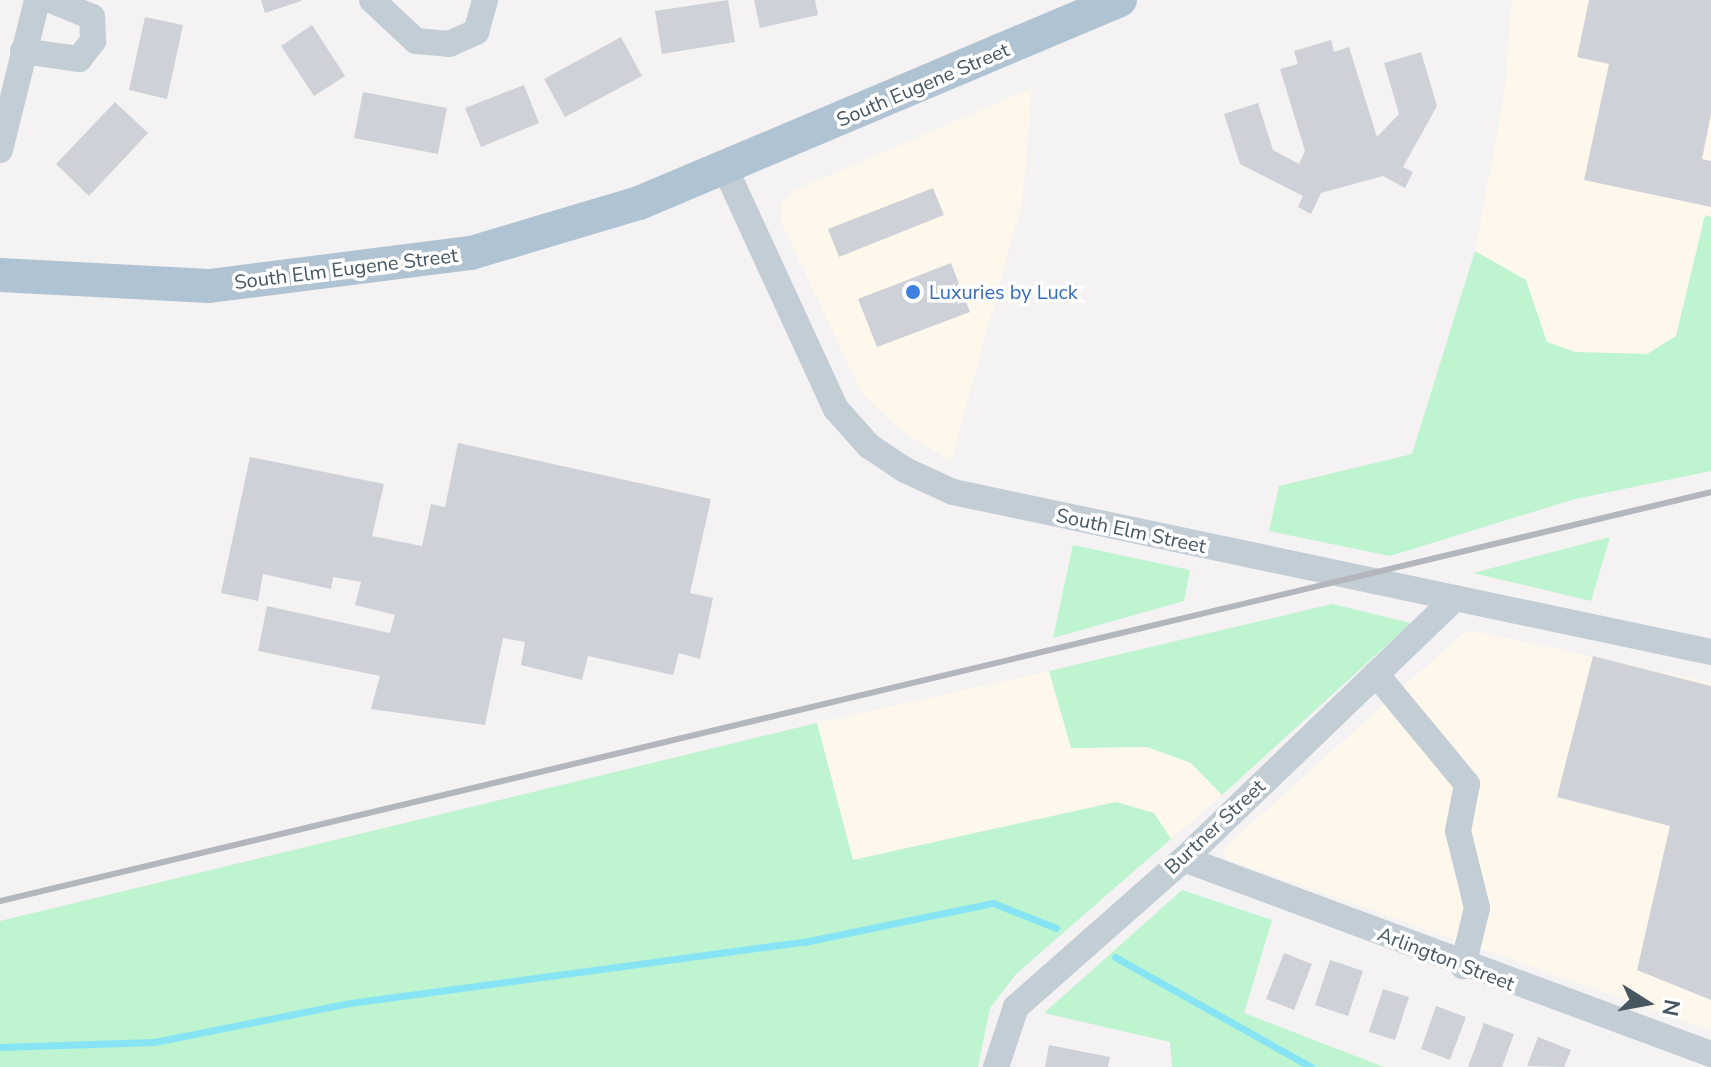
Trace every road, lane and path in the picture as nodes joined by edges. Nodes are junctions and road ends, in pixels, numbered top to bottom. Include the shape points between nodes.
1 (37, 0) edge
2 (51, 0) edge
3 (372, 0) edge
4 (485, 0) edge
5 (1120, 0) edge
6 (23, 51) junction
7 (0, 150) edge
8 (725, 168) junction
9 (0, 275) edge
10 (1455, 598) junction
11 (1711, 652) edge
12 (1376, 674) junction
13 (1184, 859) junction
14 (1463, 966) junction
15 (1711, 1054) edge
16 (996, 1067) edge

1 - 6 street
2 - 6 street via 92,17 93,41 79,59
3 - 4 street via 416,41 449,44 476,32
5 - 8 main road, South Eugene Street
6 - 7 street
8 - 9 main road, South Elm Eugene Street via 545,233 405,265 209,286
8 - 10 street, South Elm Street via 836,409 905,470 953,492
10 - 11 street, South Elm Street
10 - 12 street, Burtner Street
12 - 13 street, Burtner Street
12 - 14 street via 1467,784 1458,831 1477,908
13 - 14 street, Arlington Street
13 - 16 street, Burtner Street via 1016,1007
14 - 15 street, Arlington Street

